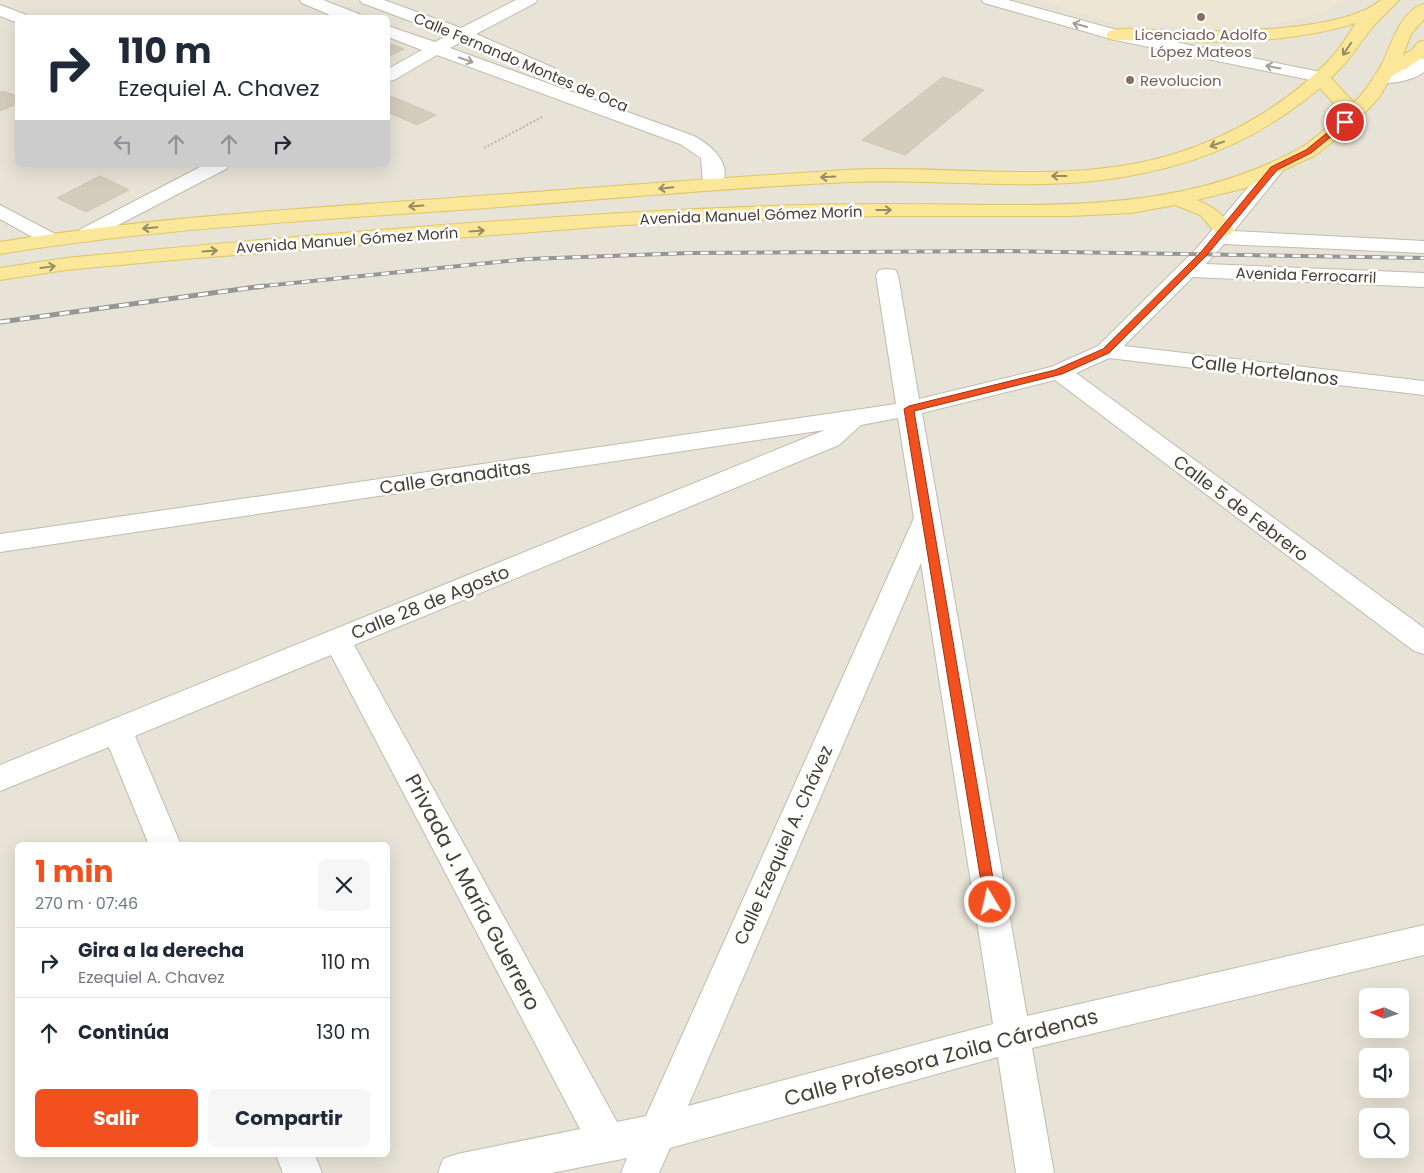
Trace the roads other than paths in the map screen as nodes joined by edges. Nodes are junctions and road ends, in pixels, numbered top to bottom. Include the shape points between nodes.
1 (308, 0) edge
2 (368, 0) edge
3 (529, 0) edge
4 (990, 0) edge
5 (1385, 6) edge
6 (1424, 9) edge
7 (0, 10) edge
8 (346, 15) edge
9 (15, 17) edge
10 (390, 32) edge
11 (462, 34) junction
12 (1115, 35) junction
13 (1424, 46) edge
14 (436, 50) junction
15 (1424, 63) edge
16 (390, 75) edge
17 (1383, 76) junction
18 (1320, 77) junction
19 (1345, 122) junction
20 (667, 131) junction
21 (215, 167) edge
22 (1274, 169) junction
23 (713, 184) junction
24 (1177, 199) junction
25 (0, 210) edge
26 (88, 234) junction
27 (1221, 234) junction
28 (50, 239) junction
29 (1424, 246) edge
30 (0, 248) edge
31 (1188, 270) junction
32 (0, 274) edge
33 (887, 275) dead end
34 (1424, 280) edge
35 (1106, 351) junction
36 (1058, 372) junction
37 (1424, 388) edge
38 (909, 409) junction
39 (856, 418) junction
40 (927, 518) junction
41 (0, 543) edge
42 (337, 640) junction
43 (1424, 643) edge
44 (117, 730) junction
45 (0, 778) edge
46 (164, 842) edge
47 (1424, 940) edge
48 (1012, 1036) junction
49 (656, 1133) junction
50 (608, 1144) junction
51 (296, 1157) edge
52 (303, 1173) edge
53 (457, 1173) edge
54 (640, 1173) edge
55 (1035, 1173) edge

1 - 8 street
2 - 11 street, Calle Fernando Montes de Oca
3 - 11 street
12 -> 4 street
5 - 12 main road via 1351,21 1286,33 1229,37
5 -> 18 main road, Avenida Manuel Gómez Morín via 1362,26 1340,59
6 - 17 main road, Avenida Manuel Gómez Morín via 1403,33
7 - 9 street
10 - 14 street, Calle Fernando Montes de Oca
11 - 14 street
11 - 20 street, Calle Fernando Montes de Oca via 667,124
18 -> 12 street
13 - 17 main road via 1419,53
14 - 16 street
14 -> 20 street, Calle Fernando Montes de Oca via 655,130
15 - 17 street via 1410,74
17 - 19 main road, Avenida Manuel Gómez Morín via 1372,95
18 - 19 main road via 1347,107
18 -> 23 main road, Avenida Manuel Gómez Morín via 1265,119 1226,141 1159,164 1125,171 1070,176 876,175
19 - 22 main road, Avenida Manuel Gómez Morín via 1309,152
20 - 23 street, Calle Fernando Montes de Oca via 708,152 713,160
21 - 26 street
22 - 24 main road, Avenida Manuel Gómez Morín via 1238,184
22 - 27 street
23 -> 26 main road, Avenida Manuel Gómez Morín
24 - 27 main road via 1207,211
32 -> 24 main road, Avenida Manuel Gómez Morín via 184,253 623,219 877,210 1070,210 1131,207
25 - 28 street
26 - 28 main road, Avenida Manuel Gómez Morín
27 - 29 street, Avenida Ferrocarril
27 - 31 street
28 - 30 main road, Avenida Manuel Gómez Morín
31 - 34 street, Avenida Ferrocarril
31 - 35 street
33 - 38 street
35 - 36 street, Calle Granaditas
35 - 37 street, Calle Hortelanos
36 - 38 street, Calle Granaditas
36 - 43 street, Calle 5 de Febrero
38 - 39 street, Calle Granaditas
38 - 40 street
39 - 41 street, Calle Granaditas
39 - 42 street, Calle 28 de Agosto via 830,439
40 - 48 street
40 - 49 street, Calle Ezequiel A. Chávez
42 - 44 street, Calle 28 de Agosto
42 - 50 street, Privada J. María Guerrero
44 - 45 street, Calle 28 de Agosto
44 - 46 street
47 - 48 street, Calle Profesora Zoila Cárdenas
48 - 49 street, Calle Profesora Zoila Cárdenas
48 - 55 street
49 - 50 street, Calle Profesora Zoila Cárdenas
49 - 54 street, Calle Ezequiel A. Chávez
50 - 53 street, Calle Profesora Zoila Cárdenas
51 - 52 street

